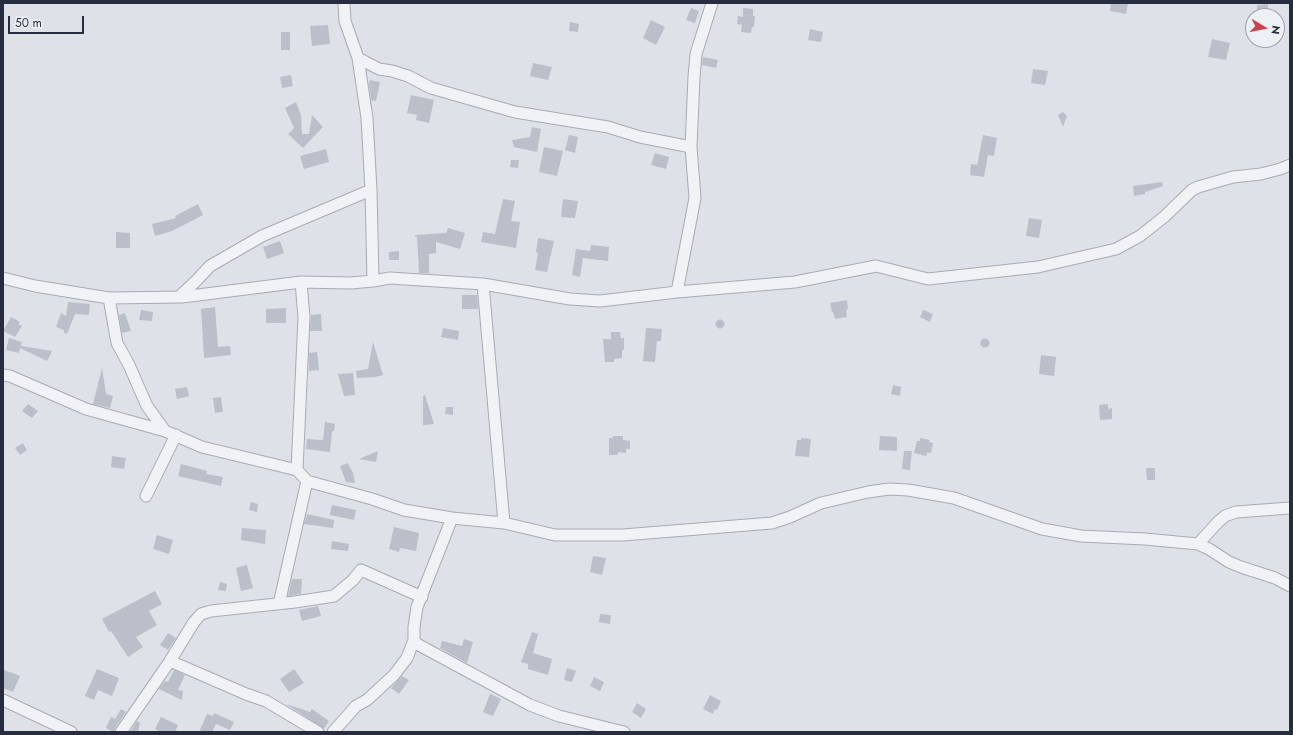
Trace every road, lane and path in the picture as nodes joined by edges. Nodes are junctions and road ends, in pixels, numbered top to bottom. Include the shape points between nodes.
1 (344, 3) edge
2 (712, 3) edge
3 (358, 58) junction
4 (691, 147) junction
5 (1290, 165) edge
6 (371, 190) junction
7 (3, 278) edge
8 (373, 281) junction
9 (302, 282) junction
10 (483, 284) junction
11 (677, 292) junction
12 (179, 296) junction
13 (109, 298) junction
14 (3, 375) edge
15 (165, 431) junction
16 (176, 435) junction
17 (297, 470) junction
18 (307, 481) junction
19 (146, 496) dead end
20 (1290, 508) edge
21 (452, 518) junction
22 (504, 523) junction
23 (1198, 544) junction
24 (1290, 586) edge
25 (422, 597) junction
26 (279, 604) junction
27 (414, 640) junction
28 (170, 661) junction
29 (3, 700) edge
30 (72, 732) edge
31 (121, 732) edge
32 (318, 732) edge
33 (333, 732) edge
34 (624, 732) edge

1 - 3 street via 345,21
2 - 4 street via 696,54
3 - 4 street via 379,69 408,76 432,88 515,112 608,127 644,138
3 - 6 street via 367,118
4 - 11 street via 695,198
5 - 11 street via 1261,174 1233,177 1198,186 1140,236 1116,249 1038,267 928,279 876,266 795,282
6 - 8 street
6 - 12 street via 262,236 210,266
7 - 13 street
8 - 9 street
8 - 10 street via 390,278
9 - 12 street
9 - 17 street via 304,317
10 - 11 street via 570,299 600,301
10 - 22 street
12 - 13 street
13 - 15 street via 117,343 148,406
14 - 15 street via 86,409
15 - 16 street
16 - 17 street via 202,447
16 - 19 street
17 - 18 street
18 - 21 street via 404,510
18 - 26 street
20 - 23 street via 1236,512 1225,516
21 - 22 street
21 - 25 street
22 - 23 street via 555,535 623,535 772,523 821,503 889,489 954,498 1042,529 1081,536
23 - 24 street via 1229,562 1276,578
25 - 26 street via 361,570 334,596
25 - 27 street via 415,617
26 - 28 street via 201,614
27 - 33 street via 407,658 394,675 367,700 356,706
27 - 34 street via 420,646 530,705 559,716
28 - 31 street
28 - 32 street via 266,701
29 - 30 street

